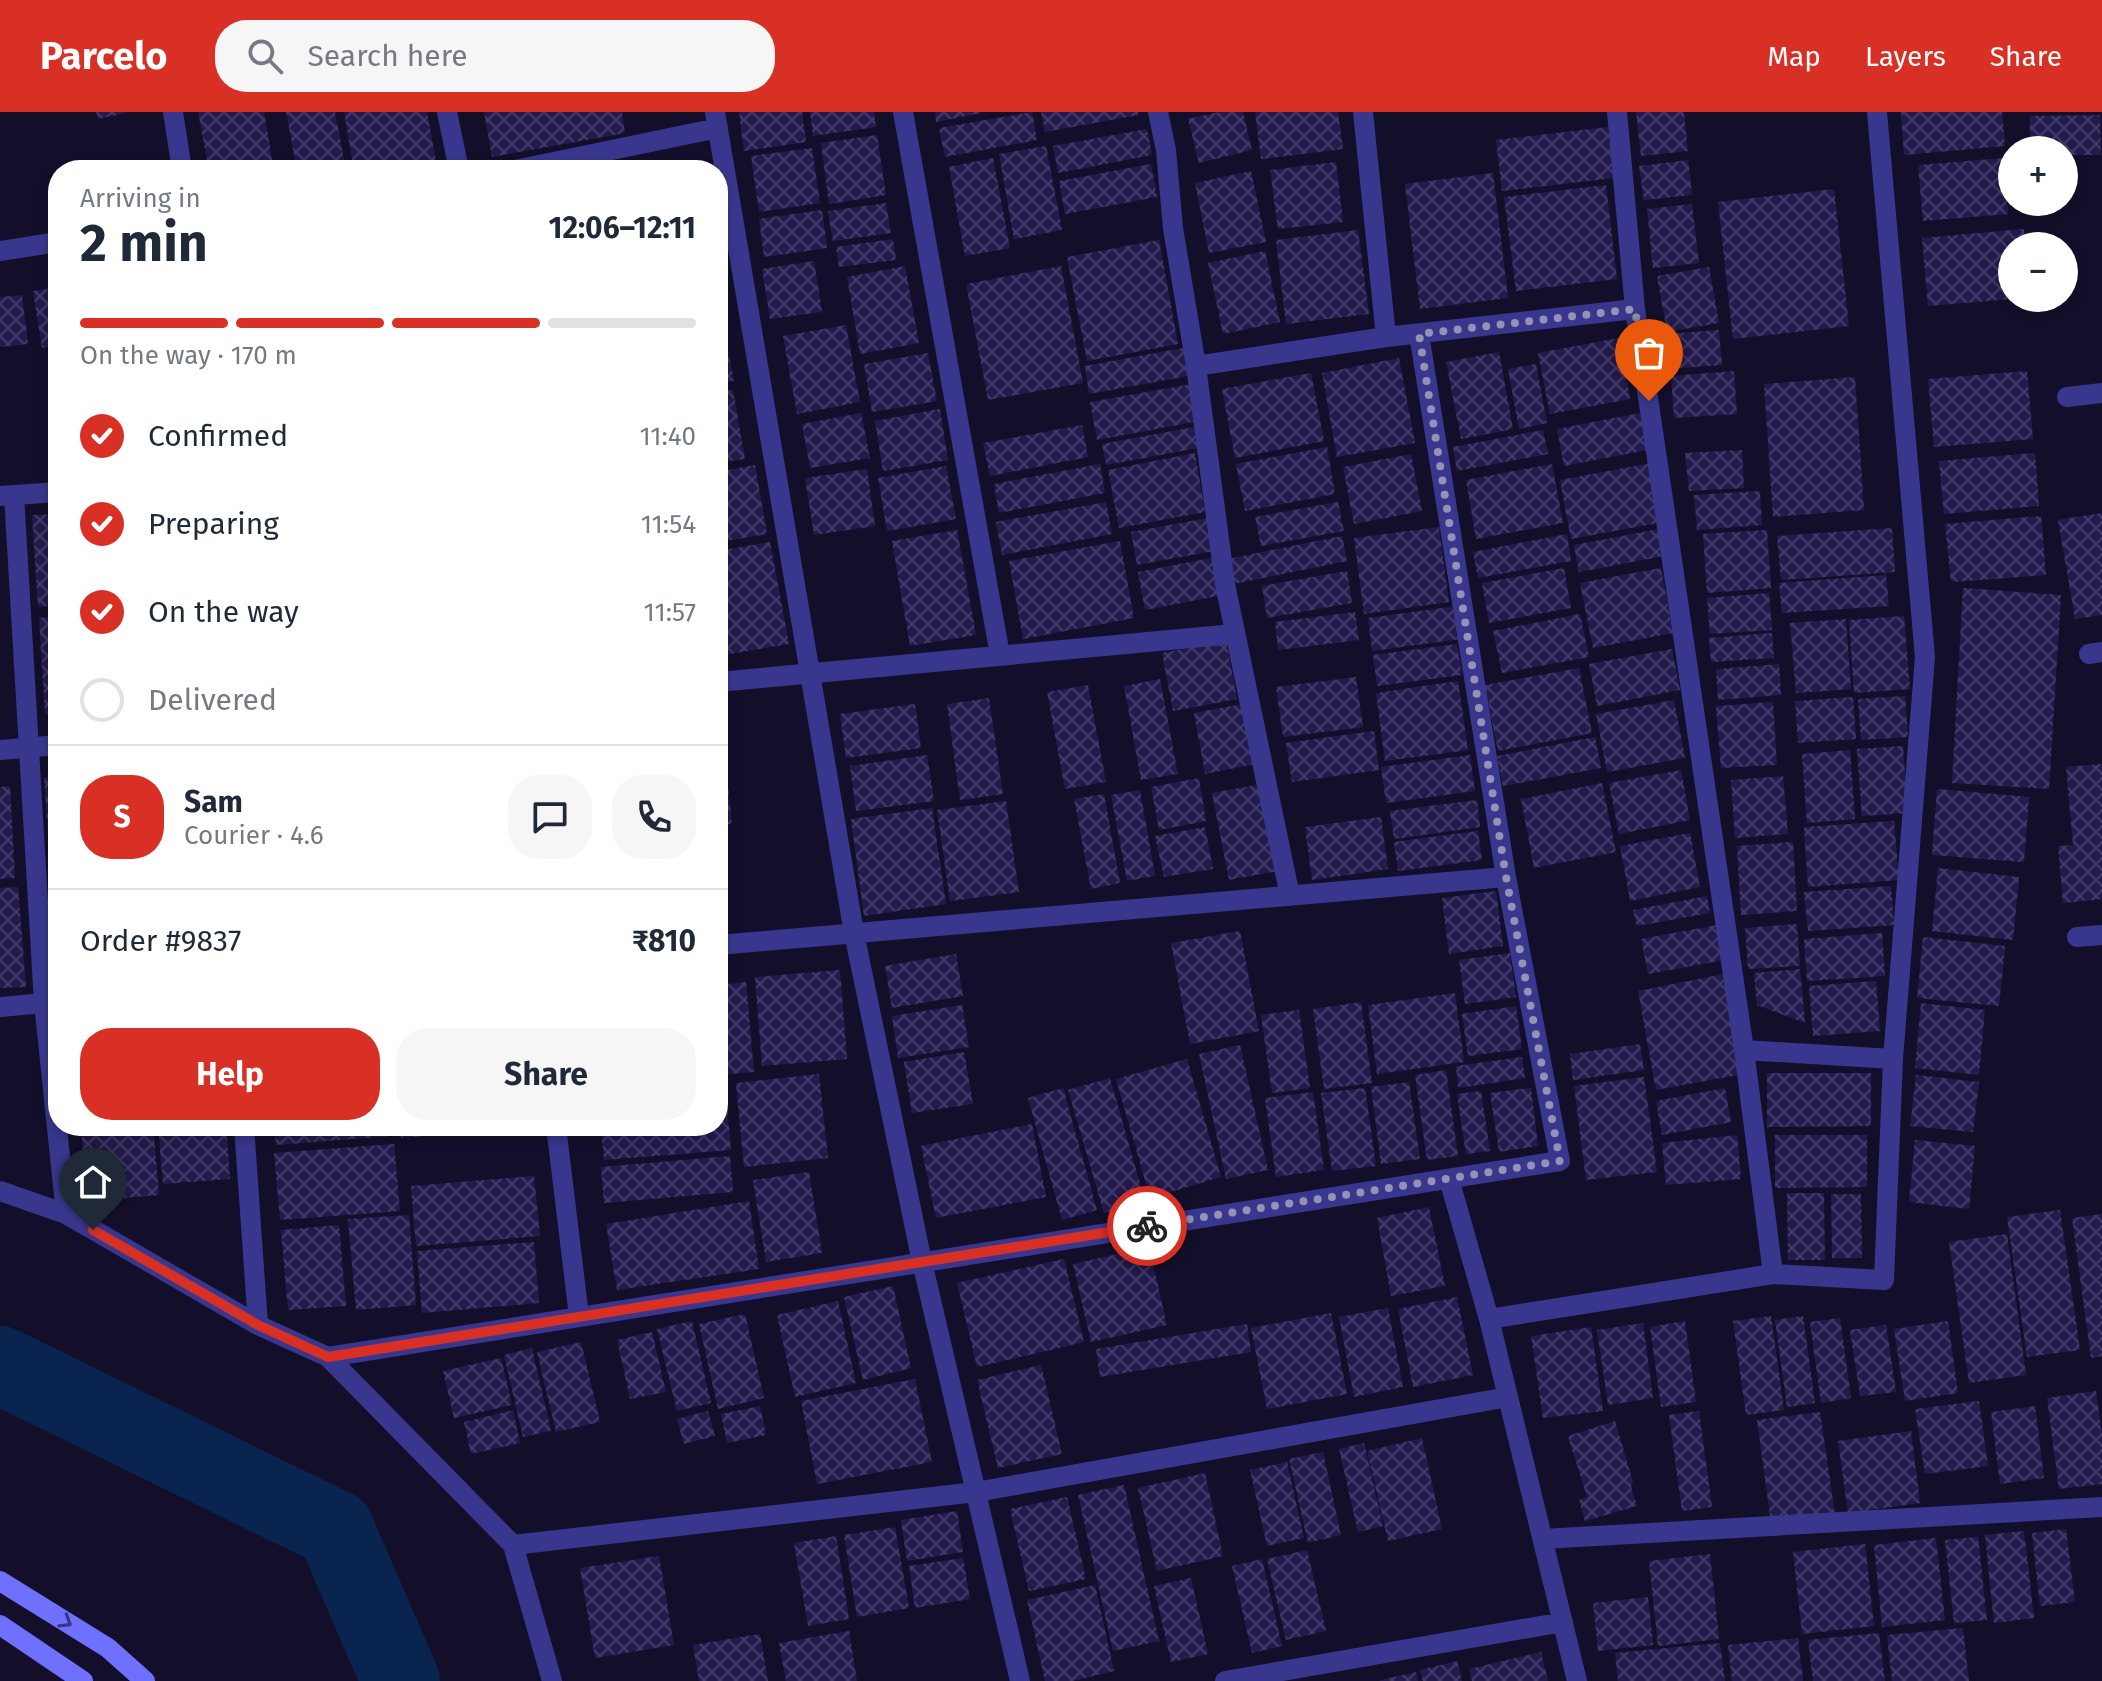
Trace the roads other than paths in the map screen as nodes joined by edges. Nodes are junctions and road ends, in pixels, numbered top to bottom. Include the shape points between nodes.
1 (173, 112) edge
2 (447, 112) edge
3 (903, 112) edge
4 (1158, 112) edge
5 (1363, 112) edge
6 (1617, 112) edge
7 (1877, 112) edge
8 (716, 120) edge
9 (180, 160) edge
10 (457, 160) edge
11 (555, 160) edge
12 (723, 160) edge
13 (728, 191) edge
14 (48, 244) edge
15 (0, 251) edge
16 (1635, 309) junction
17 (1419, 334) junction
18 (1386, 337) junction
19 (1196, 366) junction
20 (2102, 393) edge
21 (2067, 397) dead end
22 (48, 493) edge
23 (7, 496) edge
24 (1234, 634) junction
25 (1000, 655) junction
26 (810, 674) junction
27 (728, 681) edge
28 (48, 746) edge
29 (27, 748) junction
30 (0, 750) edge
31 (1506, 877) junction
32 (1290, 896) junction
33 (854, 933) junction
34 (2102, 935) edge
35 (2077, 937) dead end
36 (728, 944) edge
37 (48, 971) edge
38 (48, 1003) edge
39 (0, 1007) edge
40 (1744, 1050) junction
41 (1893, 1059) junction
42 (60, 1136) edge
43 (245, 1136) edge
44 (557, 1136) edge
45 (1449, 1179) junction
46 (0, 1191) edge
47 (66, 1214) junction
48 (922, 1262) junction
49 (1773, 1274) junction
50 (579, 1316) junction
51 (1489, 1319) junction
52 (258, 1325) junction
53 (328, 1357) junction
54 (1508, 1397) junction
55 (976, 1492) junction
56 (2102, 1507) edge
57 (1543, 1539) junction
58 (513, 1545) junction
59 (0, 1581) edge
60 (1563, 1622) junction
61 (0, 1625) edge
62 (83, 1681) edge
63 (145, 1681) edge
64 (552, 1681) edge
65 (1020, 1681) edge
66 (1225, 1681) edge
67 (1577, 1681) edge

1 - 9 street
2 - 10 street
3 - 25 street
4 - 19 street
5 - 18 street
6 - 16 street
7 - 41 street via 1925,657
8 - 11 street
8 - 12 street
13 - 26 street
14 - 15 street
16 - 17 street
16 - 40 street
17 - 18 street
17 - 31 street
18 - 19 street
19 - 24 street
20 - 21 street
22 - 23 street
23 - 29 street
24 - 25 street
24 - 32 street
25 - 26 street
26 - 27 street
26 - 33 street
28 - 29 street
29 - 30 street
29 - 37 street
31 - 32 street
31 - 45 street via 1560,1161
32 - 33 street
33 - 36 street
33 - 48 street
34 - 35 street
38 - 39 street
40 - 41 street
40 - 49 street
41 - 49 street via 1884,1280
42 - 47 street
43 - 52 street
44 - 50 street
45 - 48 street
45 - 51 street
46 - 47 street
47 - 52 street
48 - 50 street
48 - 55 street
49 - 51 street
50 - 53 street
51 - 54 street
52 - 53 street
53 - 58 street
54 - 55 street
54 - 57 street
55 - 58 street
55 - 65 street
56 - 57 street
57 - 60 street
58 - 64 street
59 -> 63 street via 108,1648
60 - 66 street
60 - 67 street
61 - 62 street

